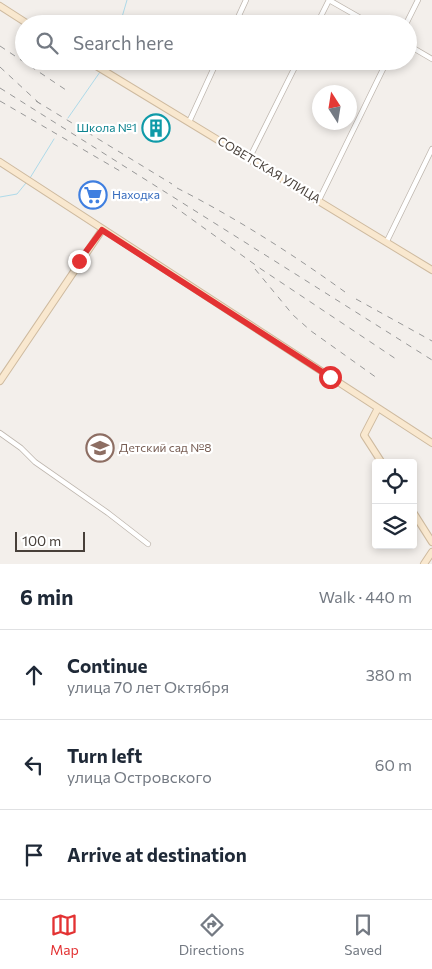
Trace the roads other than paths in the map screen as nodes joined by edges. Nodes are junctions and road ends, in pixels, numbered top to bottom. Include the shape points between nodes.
1 (246, 0) edge
2 (329, 0) edge
3 (418, 0) edge
4 (0, 6) edge
5 (239, 15) edge
6 (322, 15) edge
7 (355, 15) edge
8 (410, 15) edge
9 (15, 16) edge
10 (417, 50) edge
11 (432, 59) edge
12 (102, 70) edge
13 (213, 70) edge
14 (294, 70) edge
15 (383, 70) edge
16 (189, 122) junction
17 (432, 148) edge
18 (250, 157) junction
19 (0, 162) edge
20 (319, 200) junction
21 (102, 230) junction
22 (387, 241) junction
23 (432, 270) edge
24 (0, 381) edge
25 (378, 408) junction
26 (0, 433) edge
27 (432, 443) edge
28 (379, 459) edge
29 (417, 518) edge
30 (432, 542) edge
31 (148, 544) dead end
32 (432, 552) edge
33 (424, 564) edge

1 - 5 street
2 - 6 street
2 - 7 street
3 - 8 street
4 - 9 street
10 - 11 street
12 - 16 street, СОВЕТСКАЯ УЛИЦА
13 - 16 street
14 - 18 street
15 - 20 street
16 - 18 street, СОВЕТСКАЯ УЛИЦА
17 - 22 street
18 - 20 street, СОВЕТСКАЯ УЛИЦА
19 - 21 street
20 - 22 street, СОВЕТСКАЯ УЛИЦА
21 - 24 street
21 - 25 street
22 - 23 street, СОВЕТСКАЯ УЛИЦА
25 - 27 street
25 - 28 street via 364,435
26 - 31 street
29 - 30 street
32 - 33 street

